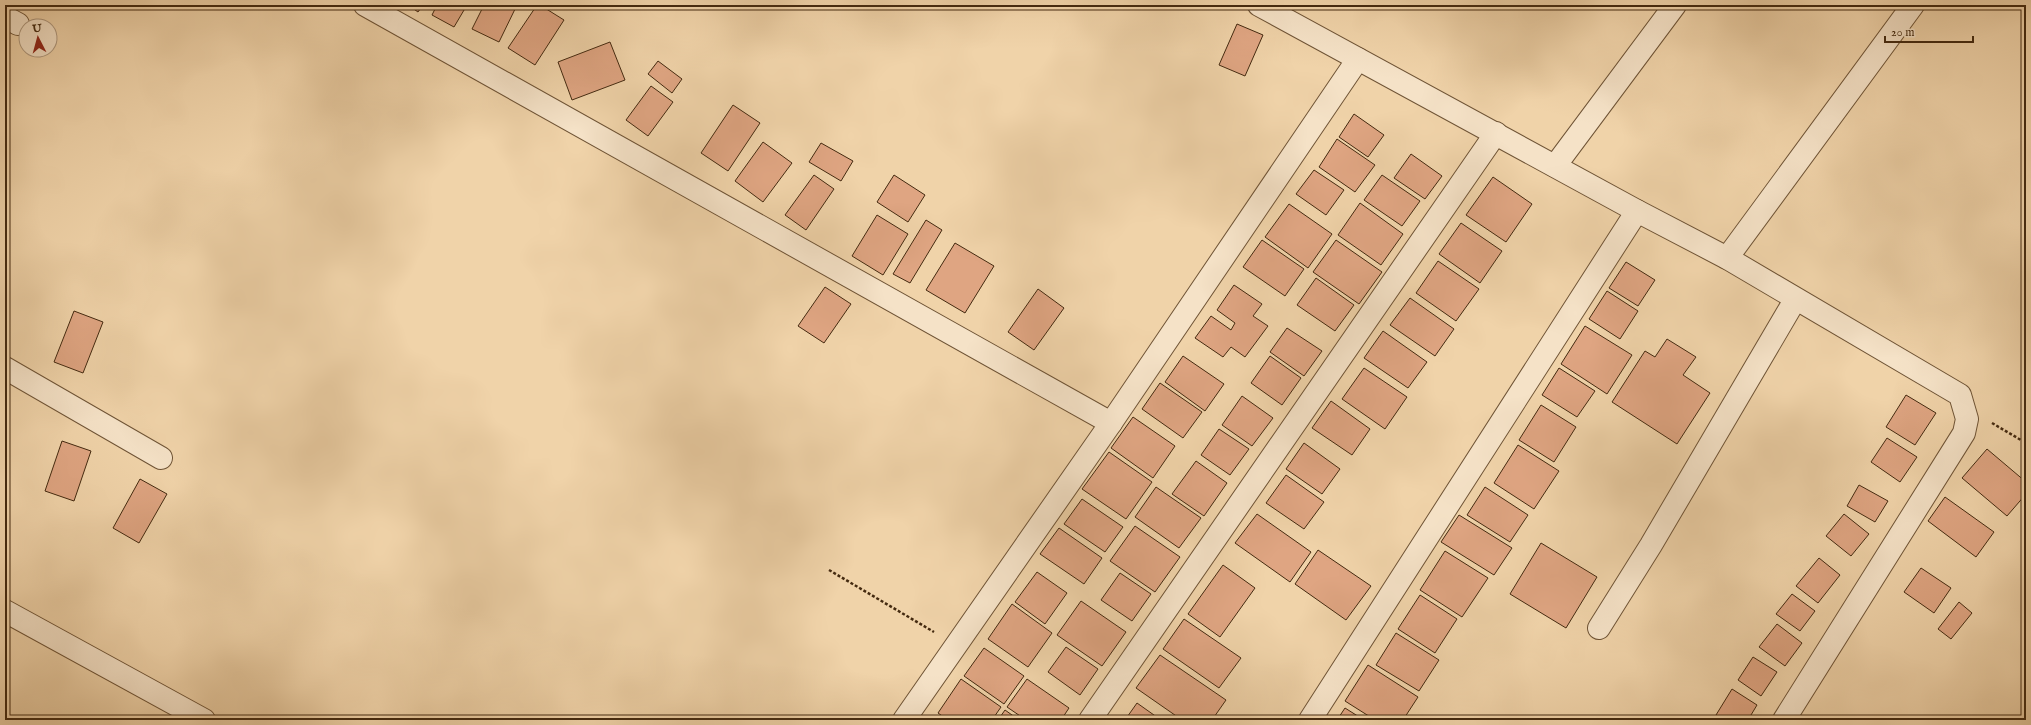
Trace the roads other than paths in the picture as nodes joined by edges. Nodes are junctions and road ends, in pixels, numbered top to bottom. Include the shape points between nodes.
1 (365, 5) edge
2 (1259, 5) edge
3 (1675, 5) edge
4 (1913, 5) edge
5 (1358, 59) junction
6 (1496, 133) junction
7 (1555, 166) junction
8 (1637, 212) junction
9 (1727, 258) junction
10 (1795, 300) junction
11 (5, 368) edge
12 (1111, 423) junction
13 (161, 458) dead end
14 (5, 611) edge
15 (1599, 628) dead end
16 (204, 720) edge
17 (904, 720) edge
18 (1090, 720) edge
19 (1310, 720) edge
20 (1784, 720) edge

1 - 12 street
2 - 5 street
3 - 7 street
4 - 9 street
5 - 6 street
5 - 12 street
6 - 7 street
6 - 18 street
7 - 8 street
8 - 9 street
8 - 19 street
9 - 10 street
10 - 15 street via 1651,545
10 - 20 street via 1960,395 1967,419 1964,433
11 - 13 street
12 - 17 street
14 - 16 street

